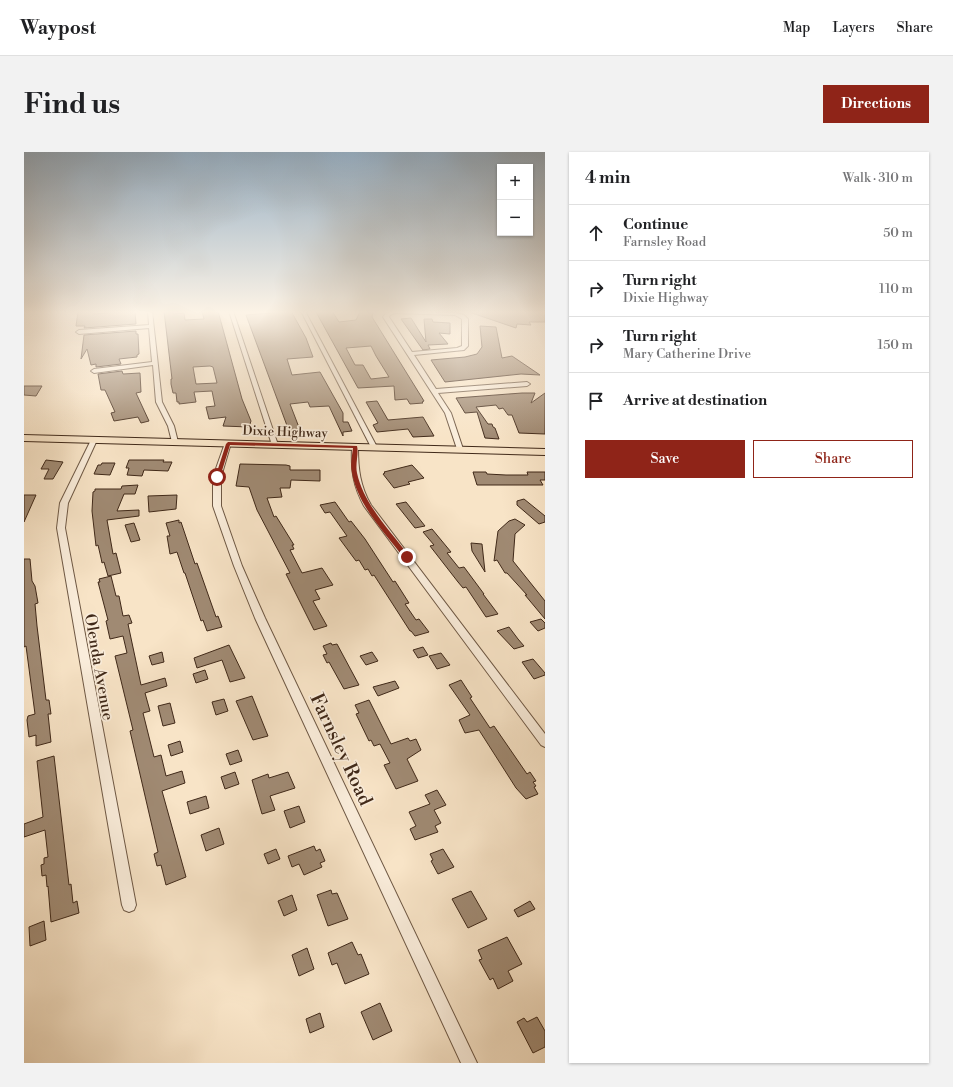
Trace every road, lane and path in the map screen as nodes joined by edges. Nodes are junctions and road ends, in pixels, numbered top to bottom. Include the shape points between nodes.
1 (154, 354) edge
2 (245, 354) edge
3 (326, 354) edge
4 (410, 354) joint
5 (415, 354) edge
6 (155, 362) junction
7 (94, 371) dead end
8 (527, 384) dead end
9 (434, 391) junction
10 (24, 438) edge
11 (94, 440) junction
12 (175, 442) junction
13 (228, 444) junction
14 (275, 444) junction
15 (355, 447) junction
16 (374, 447) junction
17 (460, 449) junction
18 (545, 452) edge
19 (545, 742) edge
20 (128, 905) dead end
21 (469, 1063) edge

1 - 6 street
2 - 14 street
3 - 16 street
4 - 5 street
4 - 9 street
6 - 7 street
6 - 12 street via 159,402 171,426
8 - 9 street
9 - 17 street via 450,417
10 - 11 main road, Dixie Highway
11 - 12 main road, Dixie Highway
11 - 20 street, Olenda Avenue via 64,503 61,528
12 - 13 main road, Dixie Highway
13 - 14 main road, Dixie Highway
13 - 21 street, Farnsley Road via 217,477 216,498 238,566
14 - 15 main road, Dixie Highway
15 - 16 main road, Dixie Highway
15 - 19 street via 354,472 368,506
16 - 17 main road, Dixie Highway
17 - 18 main road, Dixie Highway

